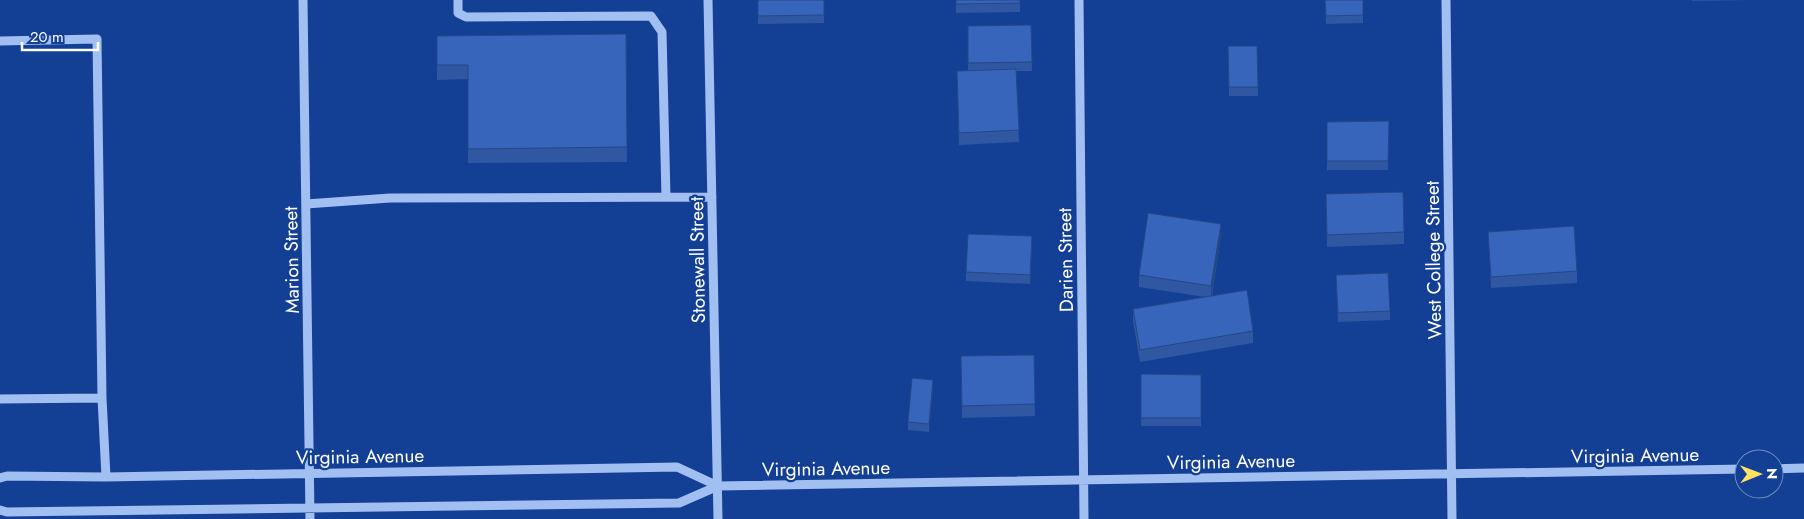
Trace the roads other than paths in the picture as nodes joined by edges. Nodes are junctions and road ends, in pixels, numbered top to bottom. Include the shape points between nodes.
1 (303, 0) edge
2 (458, 0) edge
3 (708, 0) edge
4 (1079, 0) edge
5 (1446, 0) edge
6 (0, 41) edge
7 (666, 197) junction
8 (712, 197) junction
9 (306, 204) junction
10 (102, 398) junction
11 (0, 400) edge
12 (1804, 468) edge
13 (1734, 469) edge
14 (1784, 469) edge
15 (310, 474) junction
16 (1452, 474) junction
17 (106, 477) junction
18 (0, 478) edge
19 (1084, 480) junction
20 (718, 486) junction
21 (310, 509) junction
22 (0, 510) edge
23 (310, 519) edge
24 (718, 519) edge
25 (1084, 519) edge
26 (1452, 519) edge

1 - 9 street, Marion Street
2 - 7 street via 458,13 466,17 651,16 662,32
3 - 8 street, Stonewall Street
4 - 19 street, Darien Street
5 - 16 street, West College Street
6 - 10 street via 97,39
7 - 8 street
7 - 9 street via 390,198
8 - 20 street, Stonewall Street
9 - 15 street, Marion Street
10 - 11 street
10 - 17 street
12 - 14 street
13 - 16 street, Virginia Avenue
15 - 17 street, Virginia Avenue
15 - 20 street, Virginia Avenue via 677,467
15 - 21 street, Marion Street
16 - 19 street, Virginia Avenue
16 - 26 street, West College Street
17 - 18 street, Virginia Avenue
19 - 20 street, Virginia Avenue
19 - 25 street, Darien Street
20 - 21 street, Virginia Avenue via 679,503
20 - 24 street, Stonewall Street
21 - 22 street, Virginia Avenue
21 - 23 street, Marion Street

